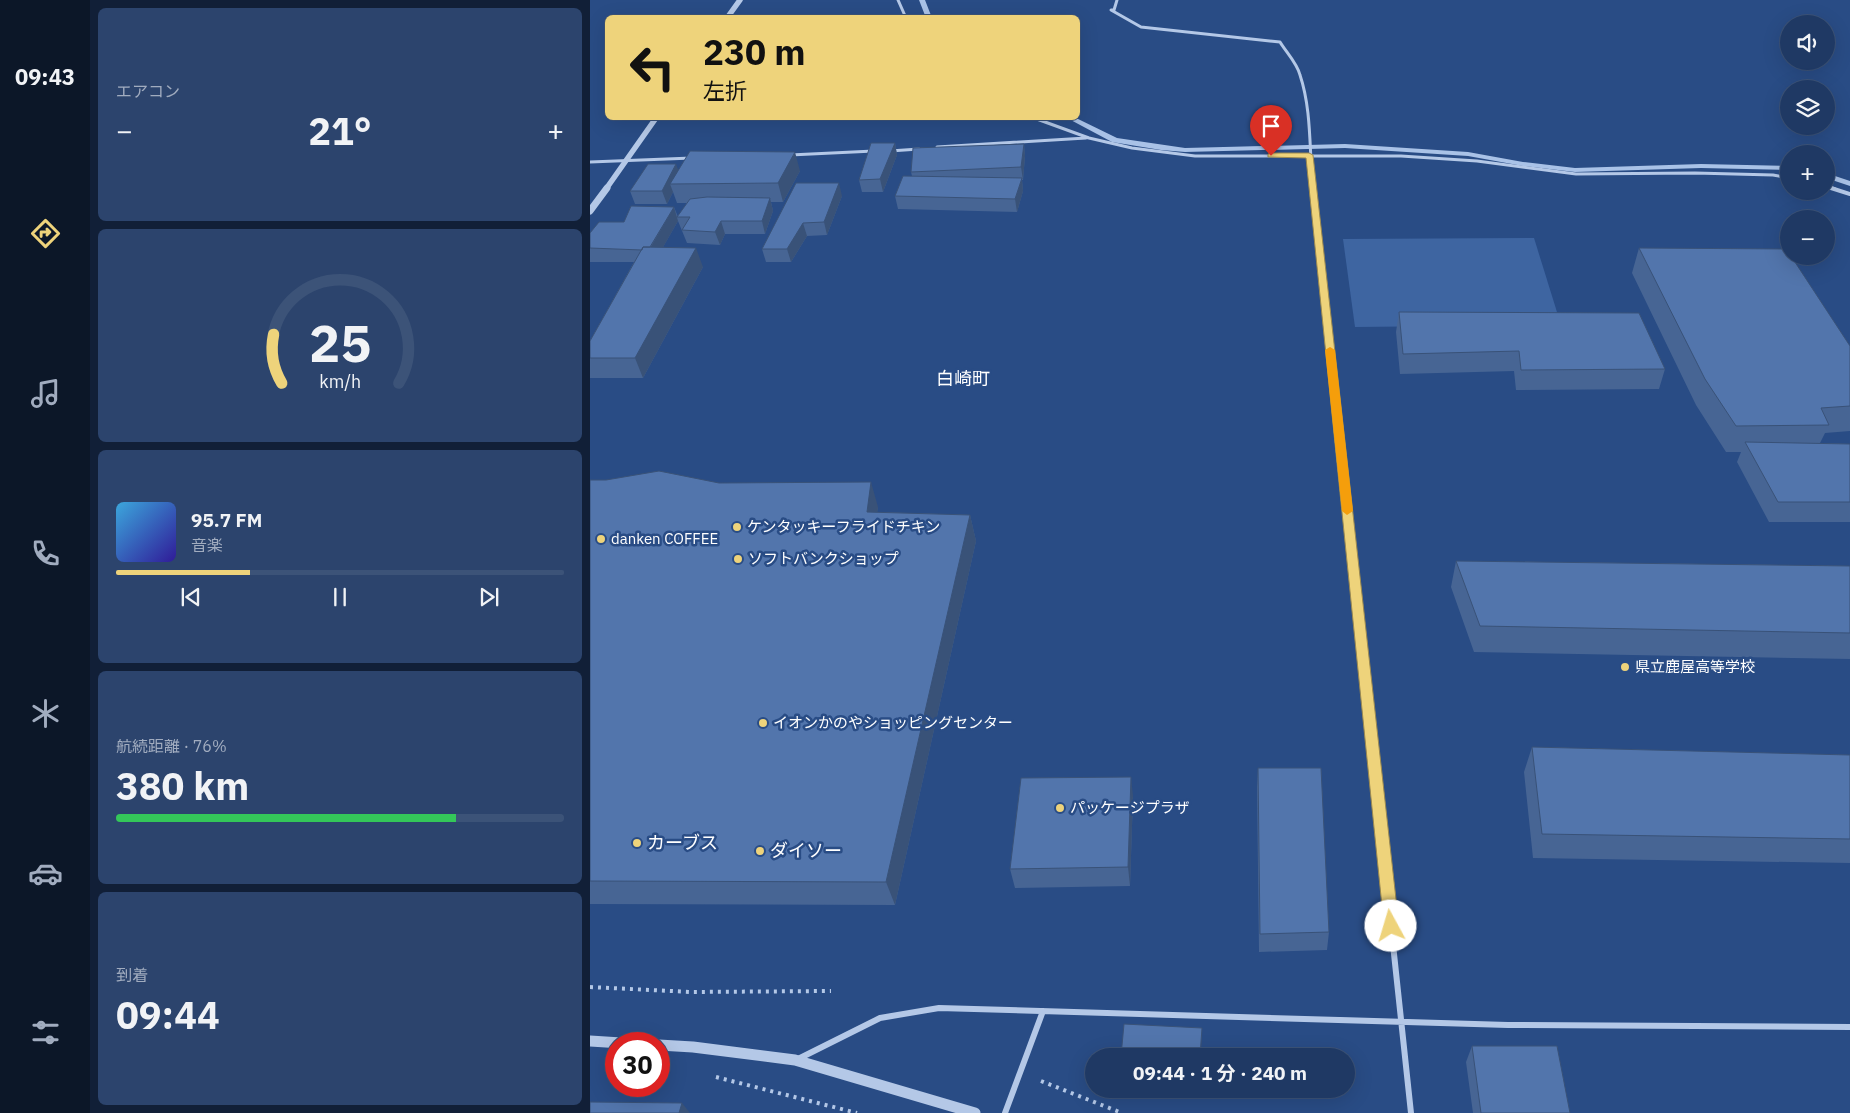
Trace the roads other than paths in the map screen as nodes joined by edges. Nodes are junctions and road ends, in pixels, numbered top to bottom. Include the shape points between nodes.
1 (740, 0) edge
2 (898, 0) edge
3 (1117, 0) edge
4 (729, 15) edge
5 (905, 15) edge
6 (655, 120) edge
7 (1040, 120) edge
8 (1089, 138) junction
9 (923, 148) edge
10 (932, 148) edge
11 (784, 155) edge
12 (1309, 155) junction
13 (695, 158) edge
14 (625, 161) junction
15 (590, 162) edge
16 (1780, 176) edge
17 (1835, 189) edge
18 (1850, 194) edge
19 (590, 211) edge
20 (1043, 1012) junction
21 (1402, 1024) junction
22 (1850, 1027) edge
23 (590, 1041) edge
24 (605, 1042) edge
25 (670, 1046) edge
26 (796, 1060) junction
27 (975, 1113) edge
28 (1005, 1113) edge
29 (1411, 1113) edge

1 - 4 street
2 - 5 street
3 - 12 street via 1114,10 1111,10 1141,26 1280,42 1300,73 1308,109
6 - 14 street
7 - 8 street
8 - 10 street
8 - 12 street via 1132,148 1195,156
9 - 11 street
12 - 16 street via 1478,161 1576,174
12 - 21 street
13 - 14 street
14 - 15 street
14 - 19 street
17 - 18 street
20 - 21 street
20 - 26 street via 939,1008 880,1018
20 - 28 street
21 - 22 street
21 - 29 street
23 - 24 street
25 - 26 street
26 - 27 street

